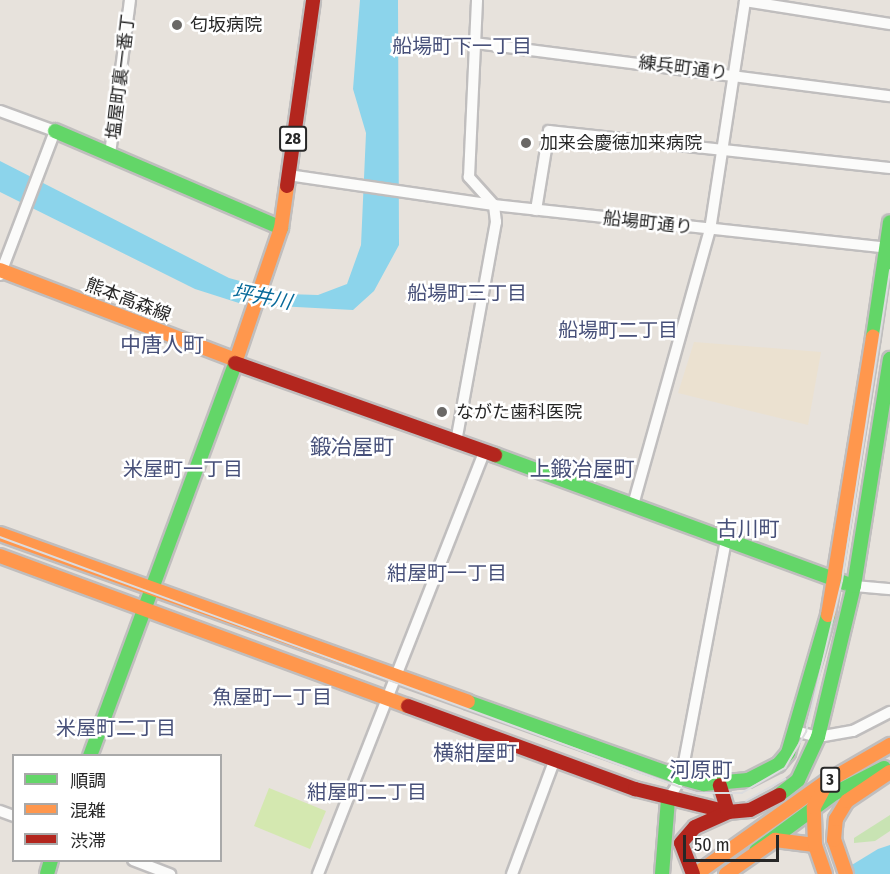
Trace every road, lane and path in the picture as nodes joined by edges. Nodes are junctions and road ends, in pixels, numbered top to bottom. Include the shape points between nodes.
1 (130, 0) edge
2 (313, 0) edge
3 (477, 0) edge
4 (745, 0) edge
5 (890, 24) edge
6 (475, 43) junction
7 (734, 74) junction
8 (890, 96) edge
9 (0, 111) edge
10 (55, 130) junction
11 (723, 150) junction
12 (110, 154) junction
13 (890, 168) edge
14 (288, 175) junction
15 (494, 205) junction
16 (536, 210) junction
17 (890, 222) edge
18 (281, 228) junction
19 (710, 230) junction
20 (888, 248) edge
21 (0, 272) edge
22 (890, 359) edge
23 (236, 360) junction
24 (861, 420) junction
25 (885, 421) edge
26 (456, 442) junction
27 (484, 452) junction
28 (633, 505) junction
29 (0, 534) edge
30 (726, 540) junction
31 (0, 556) edge
32 (836, 580) junction
33 (152, 586) junction
34 (854, 586) junction
35 (890, 589) edge
36 (146, 606) junction
37 (396, 680) junction
38 (389, 698) junction
39 (890, 712) edge
40 (799, 732) junction
41 (818, 737) junction
42 (890, 745) edge
43 (91, 754) edge
44 (555, 759) junction
45 (890, 765) edge
46 (890, 772) edge
47 (681, 778) junction
48 (828, 781) junction
49 (720, 785) junction
50 (668, 800) junction
51 (814, 807) junction
52 (728, 812) junction
53 (792, 823) junction
54 (813, 824) junction
55 (832, 835) junction
56 (746, 836) junction
57 (815, 845) junction
58 (756, 852) junction
59 (136, 862) edge
60 (170, 874) edge
61 (318, 874) edge
62 (512, 874) edge
63 (662, 874) edge
64 (694, 874) edge
65 (726, 874) edge
66 (825, 874) edge
67 (846, 874) edge

1 - 12 street, 塩屋町裏一番丁
2 - 14 main road, 28
3 - 6 street
4 - 5 street
4 - 7 street
6 - 7 street, 練兵町通り
6 - 15 street via 470,177
7 - 8 street, 練兵町通り
7 - 11 street
9 - 10 street
10 - 12 main road
10 - 21 street
11 - 13 street
11 - 16 street via 549,131
11 - 19 street
12 - 18 main road
14 - 15 street, 船場町通り
14 - 18 main road, 28
15 - 16 street, 船場町通り
15 - 26 street via 495,233
16 - 19 street, 船場町通り
17 - 20 main road
18 - 23 main road, 28
19 - 20 street, 船場町通り
19 - 28 street
20 - 24 main road
21 - 23 main road, 熊本高森線
22 - 25 main road
23 - 26 main road, 熊本高森線
23 - 33 main road
24 - 25 street
24 - 32 main road
25 - 34 main road
26 - 27 main road, 熊本高森線
27 - 28 main road, 熊本高森線
27 - 37 street
28 - 30 main road, 熊本高森線
29 - 33 main road
30 - 32 main road, 熊本高森線
30 - 47 street
31 - 36 main road
32 - 34 main road, 熊本高森線
32 - 40 main road
33 - 36 main road
33 - 37 main road
34 - 35 street
34 - 41 main road
36 - 38 main road
36 - 43 main road
37 - 38 street
37 - 47 main road
38 - 44 main road
38 - 61 street
39 - 41 street via 853,731
40 - 41 street
40 - 49 main road via 778,765 748,780
41 - 52 main road via 798,780 783,793 767,804
42 - 48 main road, 3
44 - 50 main road
44 - 62 street
45 - 51 main road
46 - 55 main road, 3 via 847,801
47 - 49 main road
47 - 50 street
48 - 51 main road, 3
48 - 56 main road
49 - 52 main road
50 - 52 main road
50 - 63 main road
51 - 53 main road
51 - 54 main road, 3
52 - 64 main road via 695,827 681,843
53 - 54 main road
53 - 56 main road
53 - 58 main road
54 - 55 main road
54 - 57 main road, 3
55 - 67 main road
56 - 64 main road
57 - 58 main road via 787,838
57 - 66 main road, 3
58 - 65 main road
59 - 60 street

